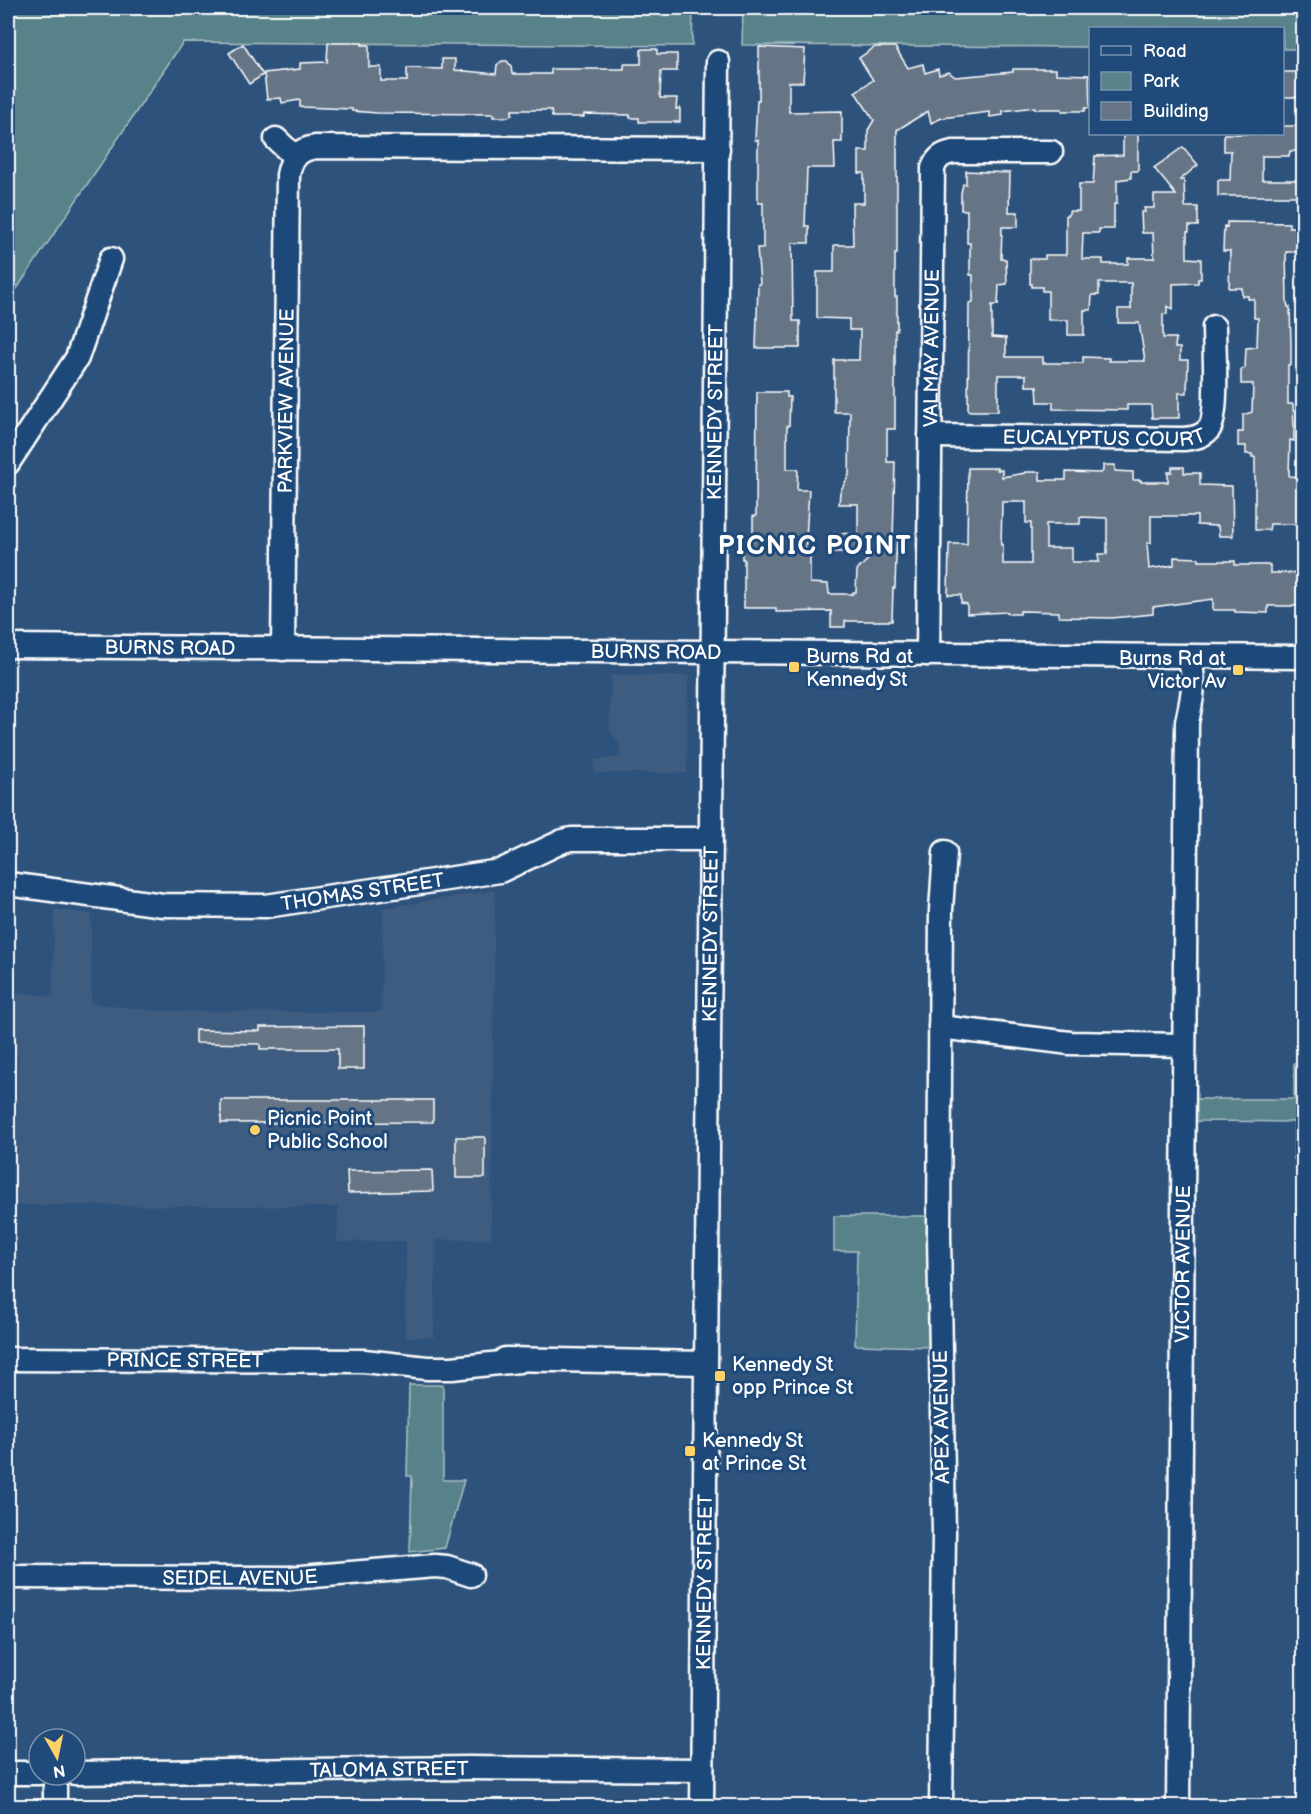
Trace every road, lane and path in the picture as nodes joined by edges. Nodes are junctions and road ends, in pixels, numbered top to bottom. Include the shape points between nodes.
1 (718, 62) dead end
2 (276, 139) dead end
3 (718, 149) junction
4 (1051, 152) dead end
5 (294, 156) junction
6 (111, 259) dead end
7 (1214, 327) dead end
8 (930, 436) junction
9 (8, 463) edge
10 (8, 646) edge
11 (284, 649) junction
12 (713, 652) junction
13 (928, 654) junction
14 (1188, 656) junction
15 (1304, 657) edge
16 (710, 839) junction
17 (945, 852) dead end
18 (8, 884) edge
19 (940, 1027) junction
20 (1184, 1045) junction
21 (8, 1359) edge
22 (705, 1363) junction
23 (471, 1575) dead end
24 (8, 1577) edge
25 (702, 1770) junction
26 (8, 1773) edge
27 (27, 1773) edge
28 (87, 1773) edge
29 (56, 1787) edge
30 (55, 1806) edge
31 (702, 1806) edge
32 (941, 1806) edge
33 (1178, 1806) edge

1 - 3 street, KENNEDY STREET
2 - 5 street
3 - 5 street via 316,147
3 - 12 street, KENNEDY STREET
4 - 8 street, VALMAY AVENUE via 953,152 936,161 932,178
5 - 11 street, PARKVIEW AVENUE via 288,175
6 - 9 street via 77,358
7 - 8 street, EUCALYPTUS COURT via 1214,415 1202,435 1184,439
8 - 13 street, VALMAY AVENUE
10 - 11 street, BURNS ROAD
11 - 12 street, BURNS ROAD
12 - 13 street, BURNS ROAD
12 - 16 street, KENNEDY STREET
13 - 14 street, BURNS ROAD
14 - 15 street, BURNS ROAD
14 - 20 street, VICTOR AVENUE via 1193,679 1187,722
16 - 18 street, THOMAS STREET via 571,839 500,871 266,906 152,904
16 - 22 street, KENNEDY STREET
17 - 19 street, APEX AVENUE
19 - 20 street via 1070,1043
19 - 32 street, APEX AVENUE via 944,1533
20 - 33 street, VICTOR AVENUE
21 - 22 street, PRINCE STREET via 364,1361 453,1354 519,1361
22 - 25 street, KENNEDY STREET
23 - 24 street, SEIDEL AVENUE via 435,1566 290,1578
25 - 28 street, TALOMA STREET via 469,1768
25 - 31 street, KENNEDY STREET
26 - 27 street
29 - 30 street

